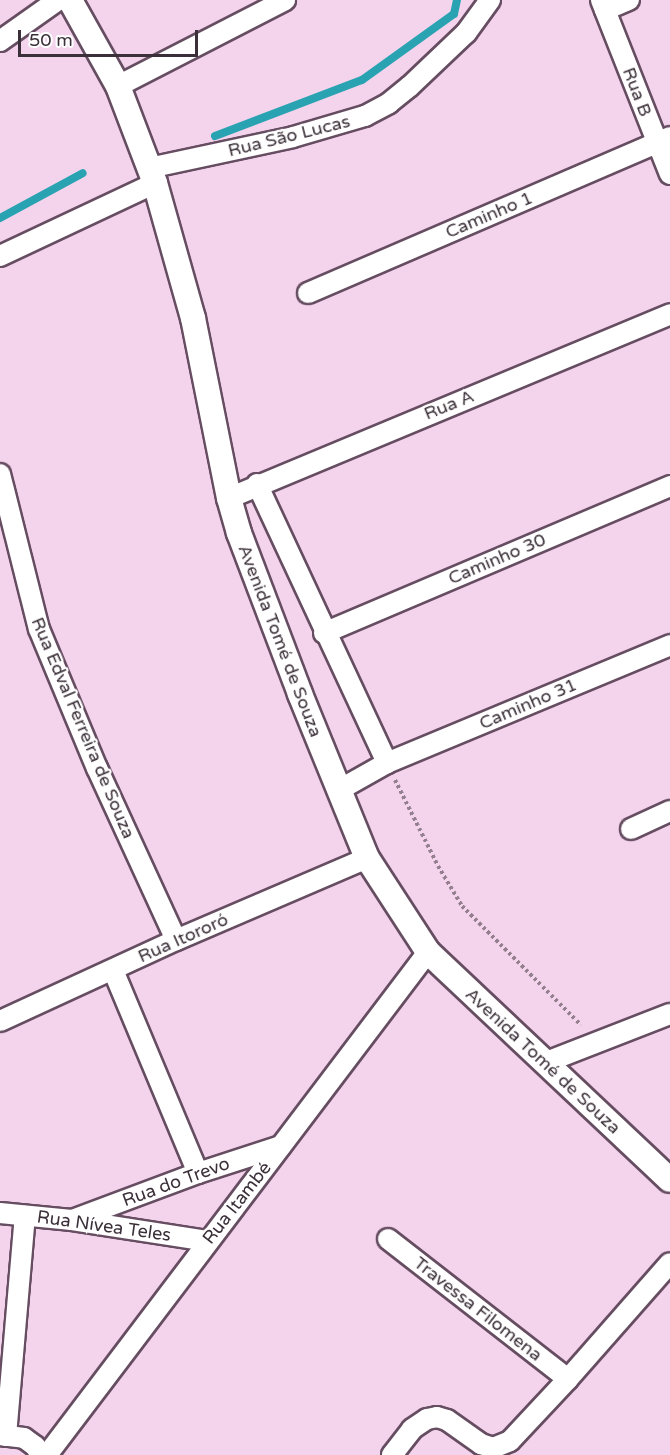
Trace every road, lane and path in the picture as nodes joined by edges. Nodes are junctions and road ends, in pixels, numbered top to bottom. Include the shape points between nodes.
1 (58, 0) edge
2 (70, 0) edge
3 (285, 0) edge
4 (490, 0) edge
5 (629, 0) edge
6 (603, 5) edge
7 (0, 41) edge
8 (118, 86) junction
9 (663, 140) edge
10 (670, 174) edge
11 (152, 175) junction
12 (0, 256) edge
13 (308, 292) dead end
14 (670, 314) edge
15 (0, 474) edge
16 (257, 484) junction
17 (670, 486) edge
18 (229, 498) junction
19 (324, 633) junction
20 (670, 645) edge
21 (387, 763) junction
22 (339, 790) junction
23 (670, 811) edge
24 (631, 829) dead end
25 (367, 858) junction
26 (176, 940) junction
27 (428, 952) junction
28 (113, 970) junction
29 (670, 1014) edge
30 (0, 1021) edge
31 (598, 1042) junction
32 (544, 1063) junction
33 (281, 1146) junction
34 (198, 1173) junction
35 (670, 1180) edge
36 (0, 1214) edge
37 (25, 1216) junction
38 (72, 1221) junction
39 (388, 1239) dead end
40 (208, 1240) junction
41 (670, 1263) edge
42 (568, 1379) junction
43 (10, 1436) edge
44 (41, 1455) edge
45 (47, 1455) edge
46 (392, 1455) edge

1 - 7 street
2 - 8 street, Avenida Tomé de Souza
3 - 8 street
4 - 11 street, Rua São Lucas via 466,33 417,79 389,103 365,116
5 - 6 street
6 - 9 street, Rua B
8 - 11 street, Avenida Tomé de Souza
9 - 10 street, Rua B
9 - 13 street, Caminho 1
11 - 12 street
11 - 18 street, Avenida Tomé de Souza via 193,318
14 - 16 street, Rua A
15 - 26 street, Rua Edval Ferreira de Souza via 39,629
16 - 18 street, Rua A
16 - 19 street
17 - 19 street, Caminho 30
18 - 22 street, Avenida Tomé de Souza via 251,565
19 - 21 street
20 - 21 street, Caminho 31
21 - 22 street, Caminho 31
21 - 31 path via 462,906
22 - 25 street, Avenida Tomé de Souza
23 - 24 street
25 - 26 street, Rua Itororó
25 - 27 street, Avenida Tomé de Souza
26 - 28 street, Rua Itororó
27 - 32 street, Avenida Tomé de Souza
27 - 33 street, Rua Itambé
28 - 30 street, Rua Itororó
28 - 34 street
29 - 31 street
31 - 32 street
32 - 35 street, Avenida Tomé de Souza
33 - 34 street, Rua do Trevo
33 - 40 street, Rua Itambé
34 - 38 street, Rua do Trevo
36 - 37 street, Rua Nívea Teles
37 - 38 street, Rua Nívea Teles
37 - 43 street
38 - 40 street, Rua Nívea Teles
39 - 42 street, Travessa Filomena
40 - 45 street, Rua Itambé
41 - 42 street
42 - 46 street via 510,1441 493,1448 437,1417 412,1429
43 - 44 street via 35,1446

